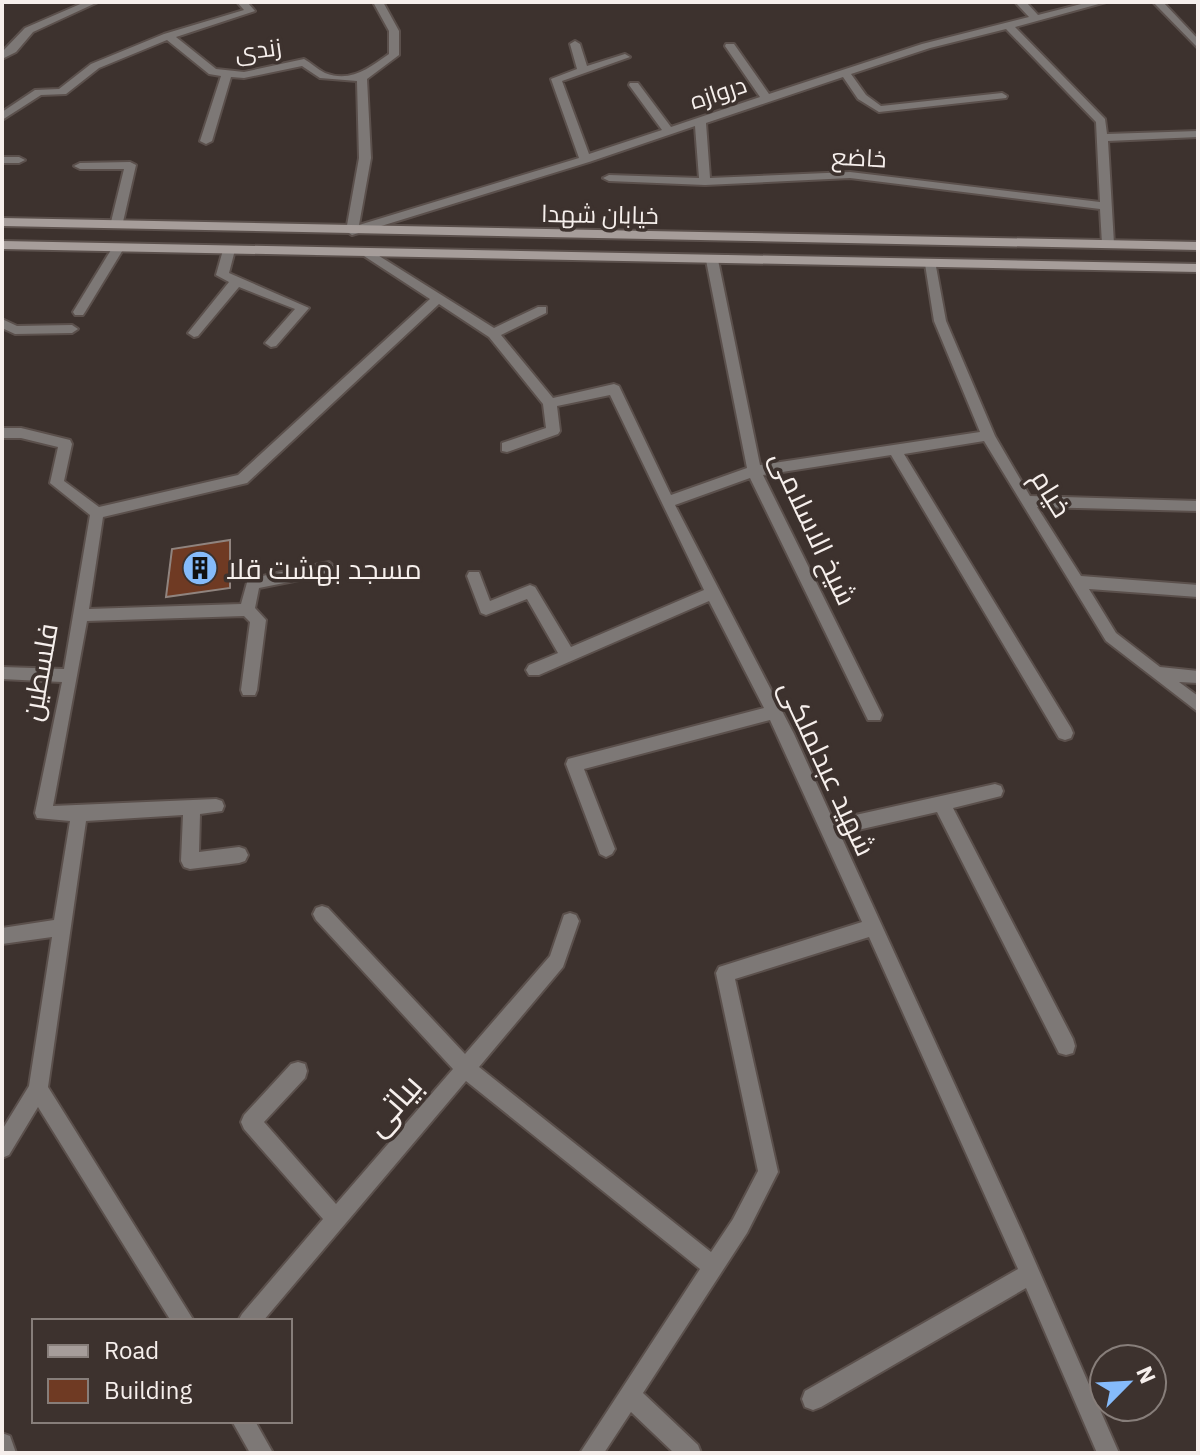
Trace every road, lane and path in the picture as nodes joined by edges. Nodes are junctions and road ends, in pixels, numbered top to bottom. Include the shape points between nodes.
1 (93, 2) edge
2 (242, 2) edge
3 (378, 2) edge
4 (1020, 2) edge
5 (1101, 2) edge
6 (1158, 2) edge
7 (1036, 18) junction
8 (1008, 25) junction
9 (168, 36) junction
10 (575, 44) dead end
11 (1198, 45) edge
12 (730, 46) dead end
13 (2, 56) edge
14 (625, 57) dead end
15 (583, 71) junction
16 (227, 73) junction
17 (845, 73) junction
18 (362, 78) junction
19 (634, 85) dead end
20 (1002, 96) dead end
21 (767, 99) junction
22 (2, 117) edge
23 (700, 121) junction
24 (669, 131) junction
25 (1198, 134) edge
26 (1102, 138) junction
27 (206, 141) dead end
28 (2, 160) edge
29 (19, 160) dead end
30 (585, 160) junction
31 (80, 166) dead end
32 (609, 178) dead end
33 (705, 182) junction
34 (1105, 206) junction
35 (2, 222) edge
36 (117, 222) junction
37 (352, 231) junction
38 (1108, 244) junction
39 (2, 245) edge
40 (1198, 246) edge
41 (118, 248) junction
42 (229, 250) junction
43 (368, 253) junction
44 (712, 260) junction
45 (931, 264) junction
46 (1198, 268) edge
47 (237, 281) junction
48 (438, 298) junction
49 (542, 310) dead end
50 (79, 312) dead end
51 (2, 323) edge
52 (72, 329) dead end
53 (194, 333) dead end
54 (493, 334) junction
55 (271, 343) dead end
56 (550, 403) junction
57 (2, 433) edge
58 (988, 436) junction
59 (507, 447) dead end
60 (895, 450) junction
61 (754, 471) junction
62 (1026, 501) junction
63 (667, 502) junction
64 (1198, 506) edge
65 (97, 513) junction
66 (329, 568) dead end
67 (474, 576) dead end
68 (1077, 582) junction
69 (1198, 591) edge
70 (712, 593) junction
71 (247, 610) junction
72 (80, 615) junction
73 (568, 655) junction
74 (534, 670) dead end
75 (2, 673) edge
76 (1158, 673) junction
77 (71, 676) junction
78 (1198, 677) edge
79 (249, 690) dead end
80 (1198, 705) edge
81 (774, 712) junction
82 (874, 715) dead end
83 (1065, 733) dead end
84 (995, 791) dead end
85 (942, 804) junction
86 (216, 806) dead end
87 (192, 808) junction
88 (79, 814) junction
89 (829, 829) junction
90 (606, 849) dead end
91 (239, 855) dead end
92 (322, 914) dead end
93 (570, 921) dead end
94 (61, 927) junction
95 (874, 927) junction
96 (2, 936) edge
97 (1066, 1046) dead end
98 (465, 1068) junction
99 (298, 1071) dead end
100 (38, 1089) junction
101 (2, 1148) edge
102 (336, 1219) junction
103 (713, 1267) junction
104 (1030, 1274) junction
105 (182, 1319) edge
106 (251, 1319) edge
107 (629, 1395) junction
108 (813, 1399) dead end
109 (244, 1423) edge
110 (2, 1444) edge
111 (5, 1453) edge
112 (262, 1453) edge
113 (591, 1453) edge
114 (690, 1453) edge
115 (1108, 1453) edge

1 - 13 street via 29,30
2 - 9 street, زندی via 250,11
3 - 18 street via 394,31 394,55
4 - 7 street
5 - 7 street, دروازه
6 - 11 street
7 - 8 street, دروازه
8 - 17 street, دروازه
8 - 26 street via 1101,121
9 - 16 street, زندی via 213,72
9 - 22 street, زندی via 95,66 62,92 39,92
10 - 15 street
12 - 21 street
14 - 15 street
15 - 30 street via 556,79
16 - 18 street, زندی via 244,75 304,62 316,75 330,79
16 - 27 street
17 - 20 street via 862,97 879,109
17 - 21 street, دروازه
18 - 37 street via 365,158
19 - 24 street
21 - 23 street, دروازه
23 - 24 street, دروازه
23 - 33 street
24 - 30 street, دروازه
25 - 26 street
26 - 34 street
28 - 29 street
30 - 37 street, دروازه
31 - 36 street via 130,165
32 - 33 street, خاضع
33 - 34 street, خاضع via 850,175
34 - 38 street
35 - 36 main road, خیابان شهدا
36 - 37 main road, خیابان شهدا
37 - 38 main road, خیابان شهدا
38 - 40 main road, خیابان شهدا
39 - 41 main road, خیابان شهدا
41 - 42 main road, خیابان شهدا
41 - 50 street
42 - 43 main road, خیابان شهدا
42 - 47 street via 222,275
43 - 44 main road, خیابان شهدا
43 - 48 street
44 - 45 main road, خیابان شهدا
44 - 61 street, شیخ الاسلامی
45 - 46 main road, خیابان شهدا
45 - 58 street, خیام via 940,321
47 - 53 street
47 - 55 street via 303,308
48 - 54 street
48 - 65 street via 242,479
49 - 54 street
51 - 52 street via 15,330
54 - 56 street
56 - 59 street via 553,431
56 - 63 street, شهید عبدلملکی via 614,389
57 - 65 street via 65,444 57,483
58 - 60 street
58 - 62 street, خیام
60 - 61 street
60 - 83 street
61 - 63 street
61 - 82 street, شیخ الاسلامی
62 - 64 street
62 - 68 street, خیام
63 - 70 street, شهید عبدلملکی
65 - 72 street, فلسطین
66 - 71 street via 253,583
67 - 73 street via 486,609 530,591
68 - 69 street
68 - 76 street, خیام via 1111,637
70 - 73 street
70 - 81 street, شهید عبدلملکی
71 - 72 street
71 - 79 street via 258,620
72 - 77 street, فلسطین
73 - 74 street
75 - 77 street
76 - 78 street
76 - 80 street, خیام
77 - 88 street, فلسطین via 43,813
81 - 89 street, شهید عبدلملکی
81 - 90 street via 574,764
84 - 85 street
85 - 89 street
85 - 97 street
86 - 87 street
87 - 88 street
87 - 91 street via 190,861
88 - 94 street
89 - 95 street, شهید عبدلملکی
92 - 98 street
93 - 98 street, بیاتی via 557,961
94 - 96 street
94 - 100 street
95 - 103 street via 725,973 768,1172
95 - 104 street, شهید عبدلملکی
98 - 102 street, بیاتی
98 - 103 street
99 - 102 street via 251,1122
100 - 101 street
100 - 105 street
102 - 106 street, بیاتی
103 - 107 street
104 - 108 street
104 - 115 street, شهید عبدلملکی
107 - 113 street
107 - 114 street
109 - 112 street
110 - 111 street

